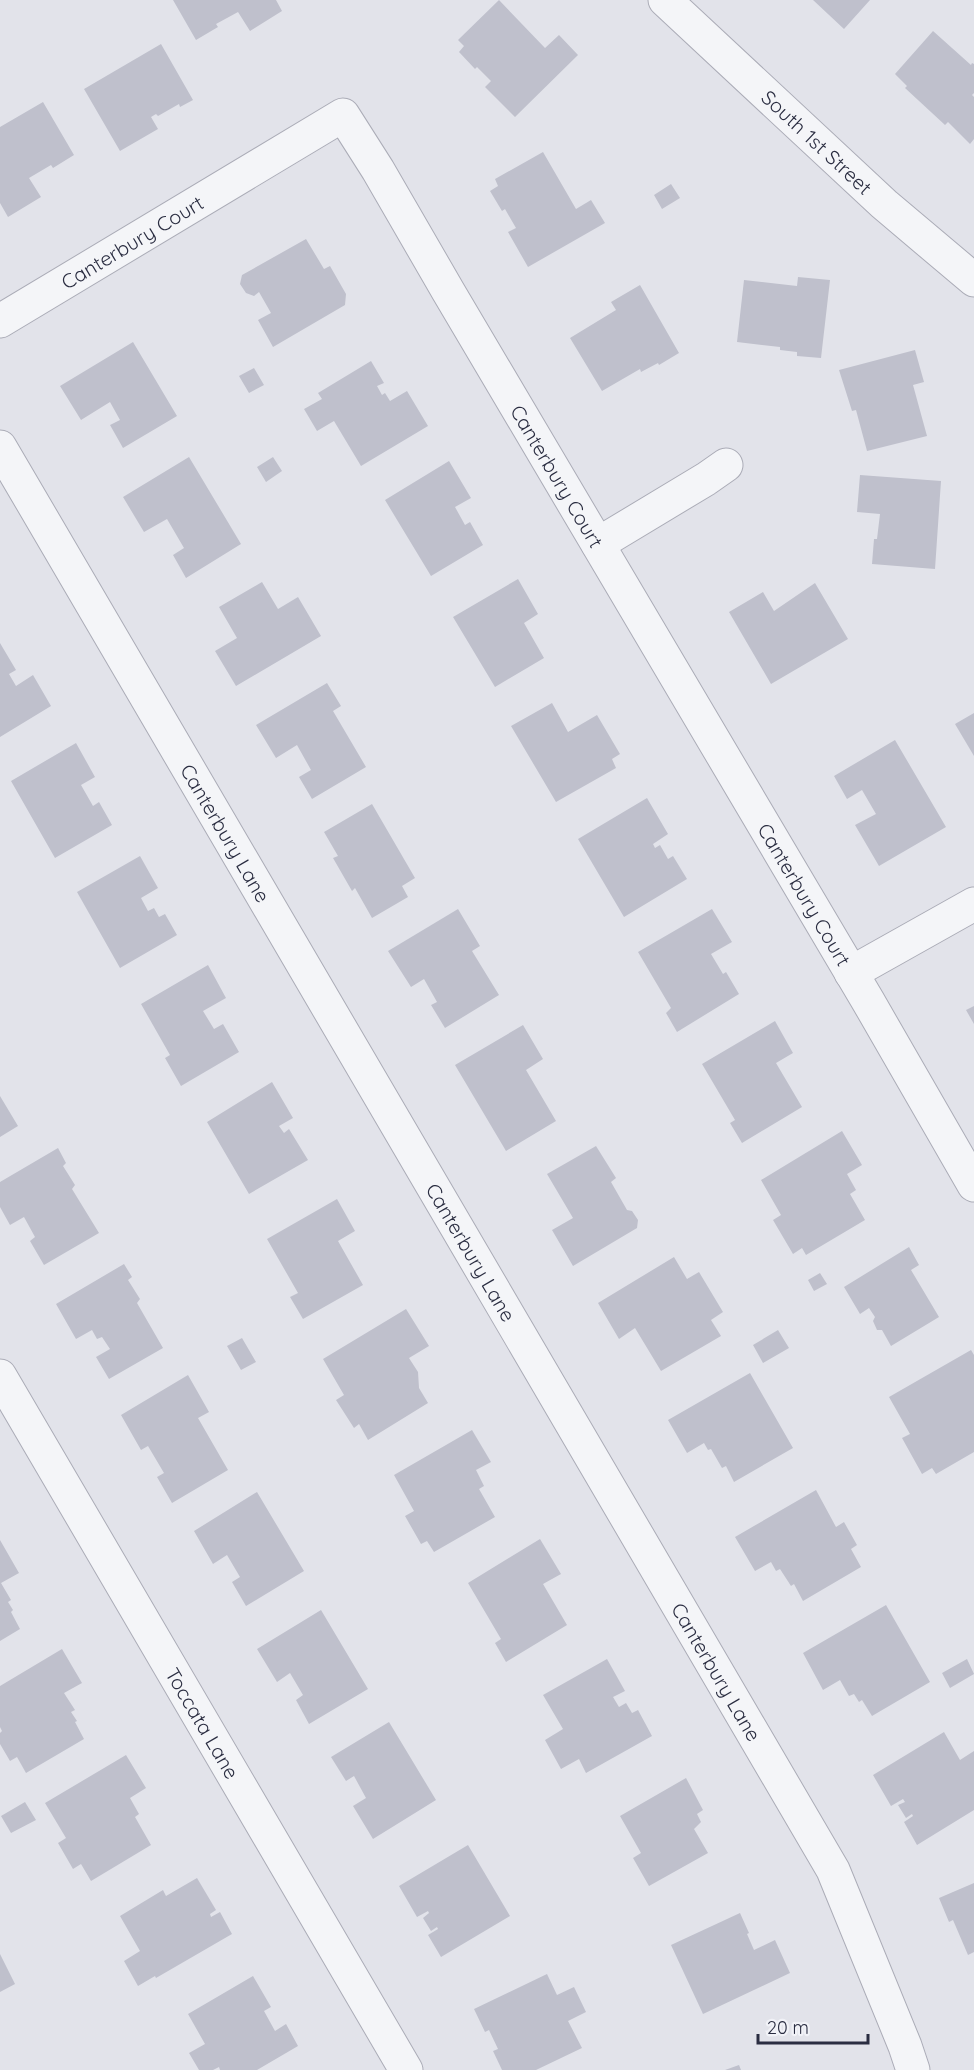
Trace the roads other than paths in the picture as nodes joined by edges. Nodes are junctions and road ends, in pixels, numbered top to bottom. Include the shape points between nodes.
1 (665, 0) edge
2 (974, 280) edge
3 (0, 321) edge
4 (0, 447) edge
5 (726, 465) dead end
6 (598, 544) junction
7 (974, 904) edge
8 (851, 973) junction
9 (974, 1185) edge
10 (0, 1376) edge
11 (406, 2070) edge
12 (913, 2070) edge

1 - 2 street, South 1st Street via 884,204
3 - 6 street, Canterbury Court via 343,115
4 - 12 street, Canterbury Lane via 833,1870
5 - 6 street
6 - 8 street, Canterbury Court
7 - 8 street
8 - 9 street, Canterbury Court
10 - 11 street, Toccata Lane

